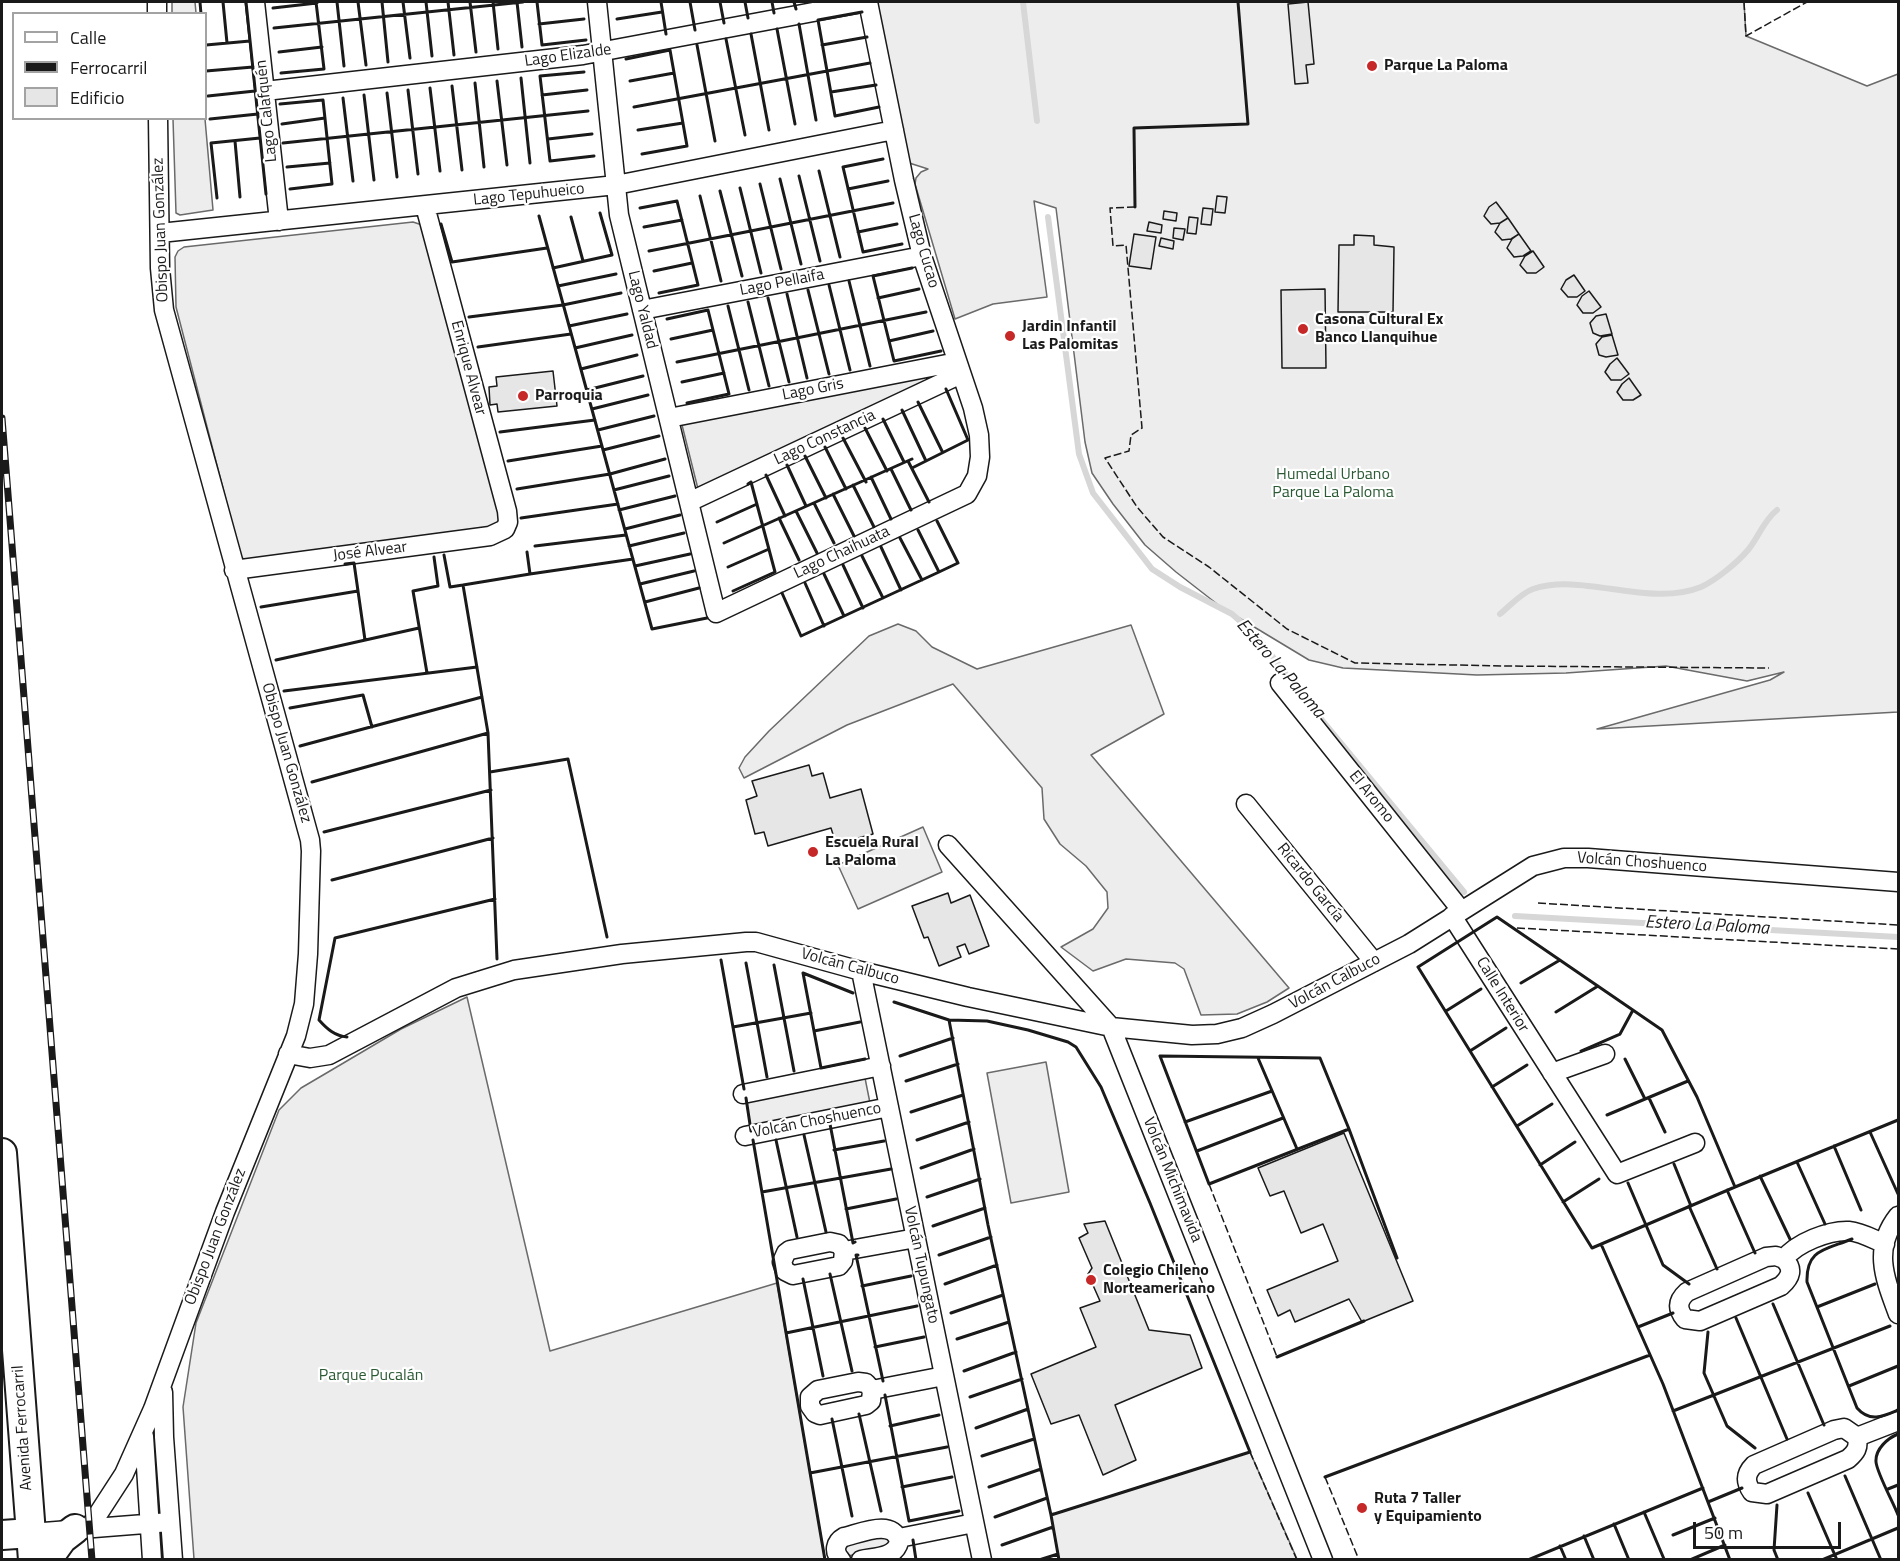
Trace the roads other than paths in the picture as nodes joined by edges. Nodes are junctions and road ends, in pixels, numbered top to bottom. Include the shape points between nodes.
1 (255, 2) edge
2 (597, 2) edge
3 (868, 2) edge
4 (602, 52) junction
5 (265, 91) junction
6 (158, 120) edge
7 (894, 129) junction
8 (616, 185) junction
9 (424, 206) junction
10 (279, 221) junction
11 (160, 233) junction
12 (922, 256) junction
13 (642, 310) junction
14 (959, 368) junction
15 (669, 418) junction
16 (967, 494) joint
17 (689, 502) junction
18 (505, 529) joint
19 (234, 570) junction
20 (716, 613) joint
21 (1280, 683) dead end
22 (1246, 804) dead end
23 (948, 845) dead end
24 (1899, 882) edge
25 (1457, 913) junction
26 (1409, 944) joint
27 (1374, 962) junction
28 (861, 971) junction
29 (1111, 1027) junction
30 (288, 1054) junction
31 (1605, 1054) dead end
32 (880, 1066) junction
33 (1552, 1073) junction
34 (743, 1094) dead end
35 (889, 1107) junction
36 (745, 1136) dead end
37 (1695, 1143) dead end
38 (2, 1153) edge
39 (1899, 1216) edge
40 (916, 1238) junction
41 (1885, 1244) junction
42 (844, 1251) dead end
43 (1784, 1258) junction
44 (1899, 1314) edge
45 (164, 1376) junction
46 (944, 1376) junction
47 (872, 1390) dead end
48 (1899, 1421) edge
49 (144, 1428) junction
50 (1857, 1437) junction
51 (170, 1522) junction
52 (149, 1523) junction
53 (974, 1523) junction
54 (82, 1529) junction
55 (2, 1535) edge
56 (899, 1538) junction
57 (32, 1546) edge
58 (47, 1560) edge
59 (152, 1560) edge
60 (173, 1560) edge
61 (841, 1560) edge
62 (861, 1560) edge
63 (982, 1560) edge
64 (1323, 1560) edge

1 - 5 street, Lago Calafquén
2 - 4 street, Lago Yaldad
3 - 4 street, Lago Elizalde
3 - 7 street, Lago Cucao
4 - 5 street, Lago Elizalde
4 - 8 street, Lago Yaldad
5 - 10 street, Lago Calafquén
6 - 11 street, Obispo Juan González
7 - 8 street, Lago Tepuhueico
7 - 12 street, Lago Cucao
8 - 9 street, Lago Tepuhueico
8 - 13 street, Lago Yaldad via 619,215
9 - 10 street, Lago Tepuhueico
9 - 18 street, Enrique Alvear via 507,511
10 - 11 street, Lago Tepuhueico
11 - 19 street, Obispo Juan González via 164,310
12 - 13 street, Lago Pellaifa
12 - 14 street, Lago Cucao
13 - 15 street, Lago Yaldad
14 - 15 street, Lago Gris
14 - 16 street, Lago Cucao via 979,435 977,476
14 - 17 street, Lago Constancia
15 - 17 street, Lago Yaldad
16 - 20 street, Lago Chaihuata
17 - 20 street, Lago Yaldad
18 - 19 street, José Alvear via 490,536
19 - 30 street, Obispo Juan González via 311,851 304,1004
21 - 25 street, El Aromo
22 - 27 street, Ricardo García
23 - 29 street, Volcán Michimavida
24 - 25 street, Volcán Choshuenco via 1564,858 1533,866
25 - 26 street, Volcán Choshuenco
25 - 33 street, Calle Interior
26 - 27 street, Volcán Calbuco
27 - 29 street, Volcán Calbuco via 1274,1014 1230,1031 1192,1035
28 - 29 street, Volcán Calbuco
28 - 30 street, Volcán Calbuco via 756,942 696,945 544,964 456,988 329,1055 310,1058
28 - 32 street, Volcán Tupungato
29 - 64 street, Volcán Michimavida
30 - 45 street, Obispo Juan González
31 - 33 street
32 - 34 street
32 - 35 street, Volcán Tupungato
33 - 37 street, Calle Interior via 1617,1174
35 - 36 street, Volcán Choshuenco
35 - 40 street, Volcán Tupungato
38 - 57 main road, Avenida Ferrocarril
39 - 41 street
40 - 42 street
40 - 46 street, Volcán Tupungato
41 - 43 street via 1850,1231 1835,1232 1799,1245
41 - 44 street via 1884,1276
43 - 43 street via 1766,1257 1687,1292 1681,1298 1681,1313 1685,1319 1700,1321 1781,1286 1791,1272
45 - 49 street, Obispo Juan González
45 - 51 street, Obispo Juan González
46 - 47 street
46 - 53 street, Volcán Tupungato
48 - 50 street
49 - 52 street, Obispo Juan González
49 - 54 street, Obispo Juan González via 124,1474
50 - 50 street via 1844,1428 1833,1430 1754,1465 1748,1471 1748,1486 1752,1492 1767,1494 1848,1459 1855,1453
51 - 52 street
51 - 60 street, Obispo Juan González
52 - 54 street
52 - 59 street, Obispo Juan González
53 - 56 street
53 - 63 street, Volcán Tupungato
54 - 57 street
54 - 58 main road via 62,1539
55 - 57 main road
56 - 61 street via 893,1530 884,1528 844,1536 836,1548
56 - 62 street via 893,1553

